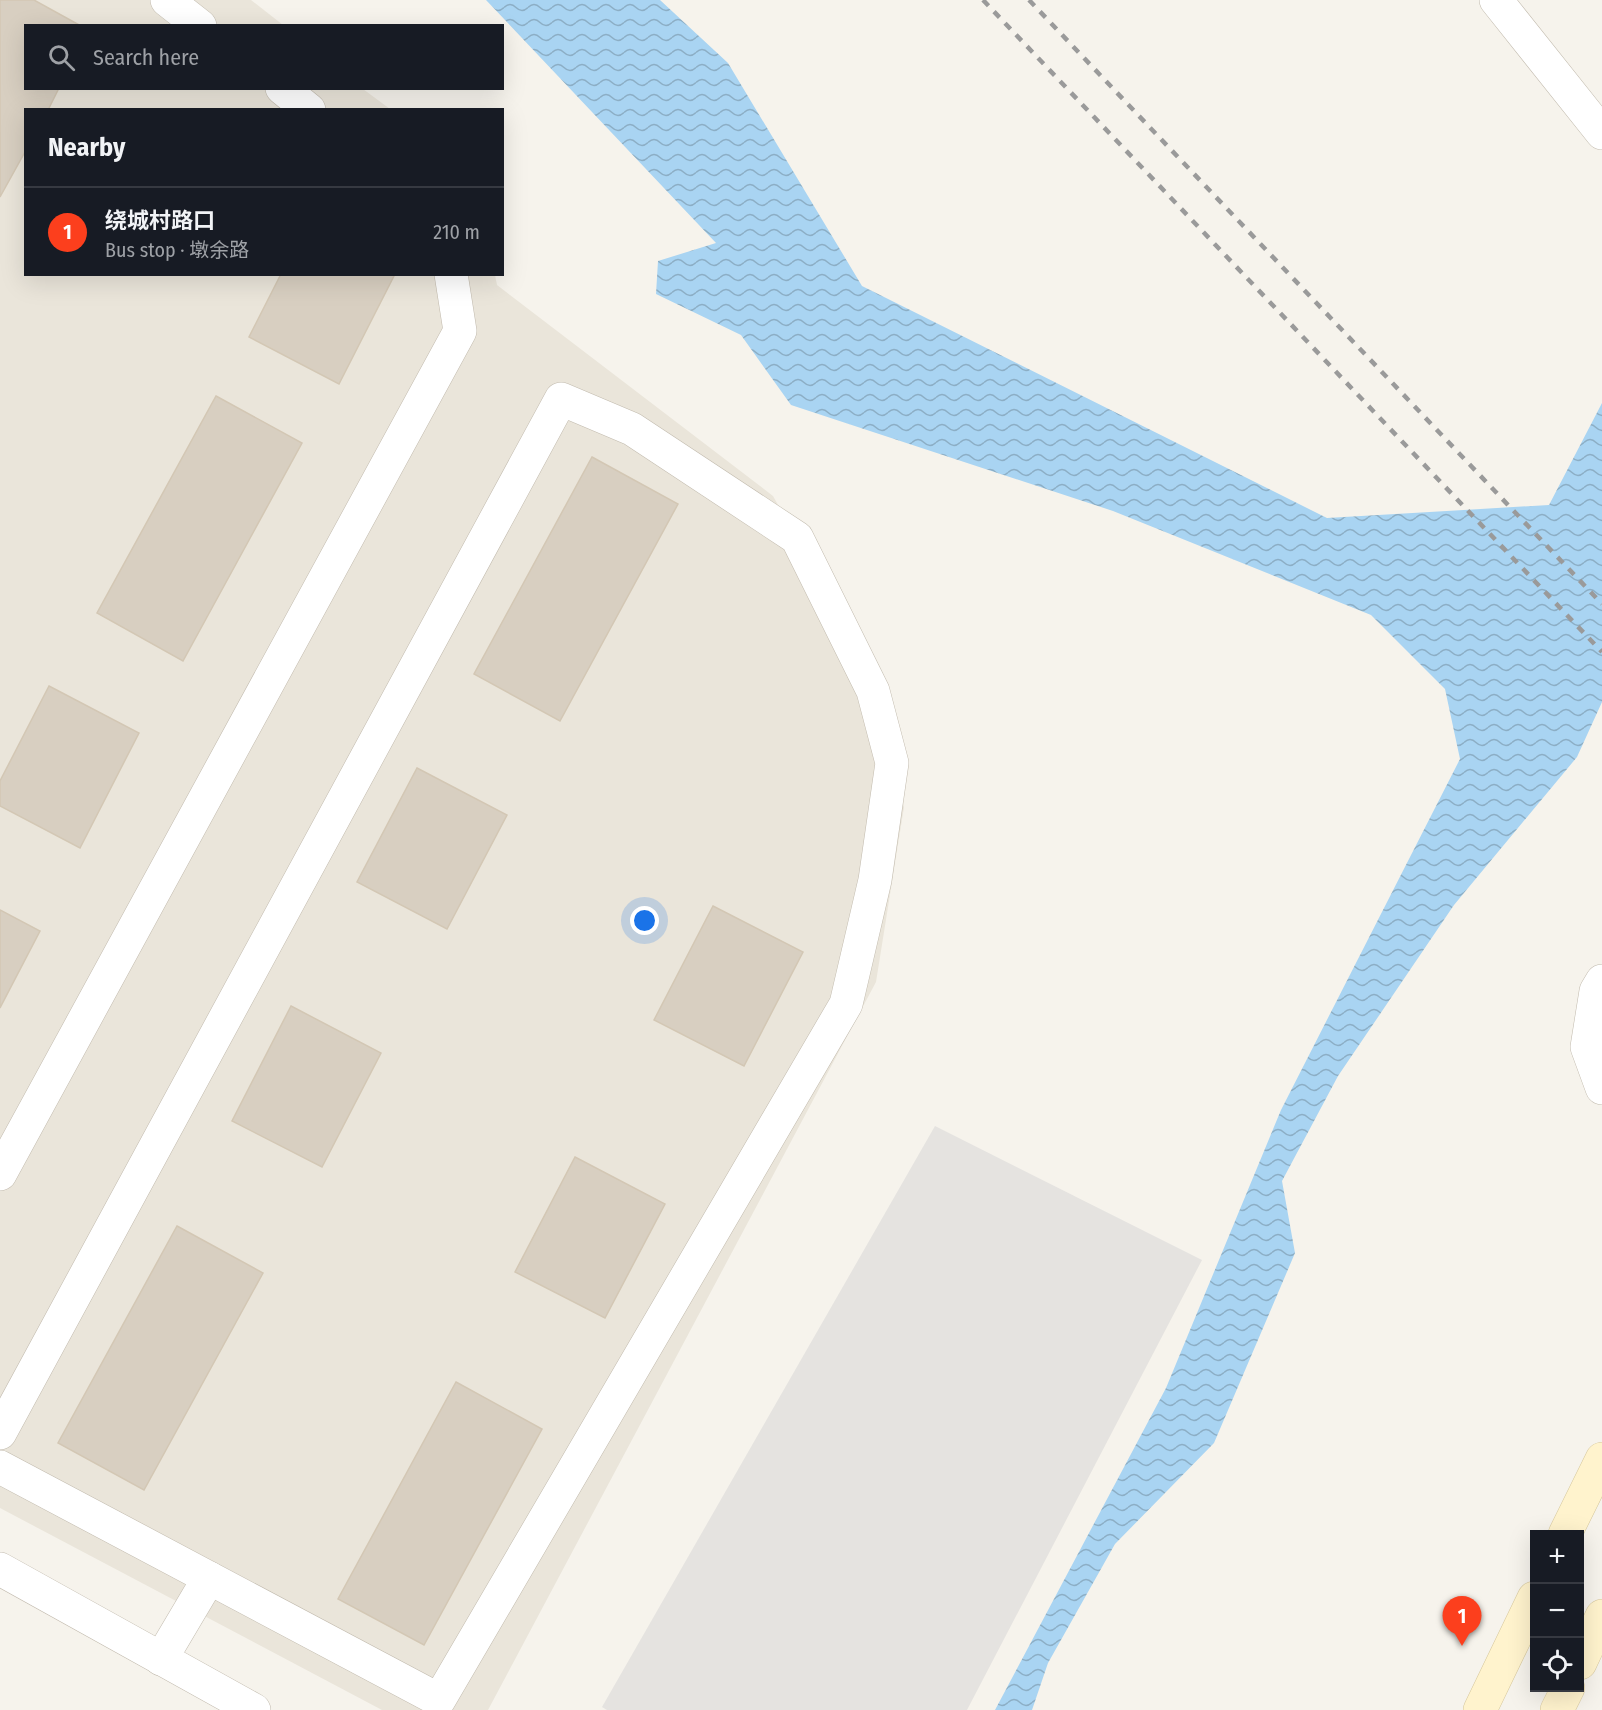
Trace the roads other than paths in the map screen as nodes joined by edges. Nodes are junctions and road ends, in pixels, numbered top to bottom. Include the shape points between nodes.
1 (167, 0) edge
2 (1496, 0) edge
3 (197, 24) edge
4 (284, 90) edge
5 (307, 108) edge
6 (1602, 133) edge
7 (451, 276) edge
8 (1602, 981) edge
9 (1602, 1088) edge
10 (0, 1174) edge
11 (0, 1433) edge
12 (1602, 1459) edge
13 (0, 1467) edge
14 (1567, 1530) edge
15 (0, 1569) edge
16 (209, 1578) junction
17 (1530, 1606) edge
18 (1602, 1616) edge
19 (1584, 1654) edge
20 (161, 1659) junction
21 (1566, 1692) edge
22 (254, 1710) edge
23 (1480, 1710) edge
24 (1557, 1710) edge

1 - 3 street
2 - 6 street
4 - 5 street
7 - 10 street via 460,331
8 - 9 street via 1596,991 1587,1047
11 - 16 street via 561,399 632,429 797,538 873,691 892,763 875,880 846,1004 439,1700
12 - 14 main road
13 - 16 street
15 - 20 street
16 - 20 street
17 - 23 main road
18 - 19 main road
20 - 22 street
21 - 24 main road

